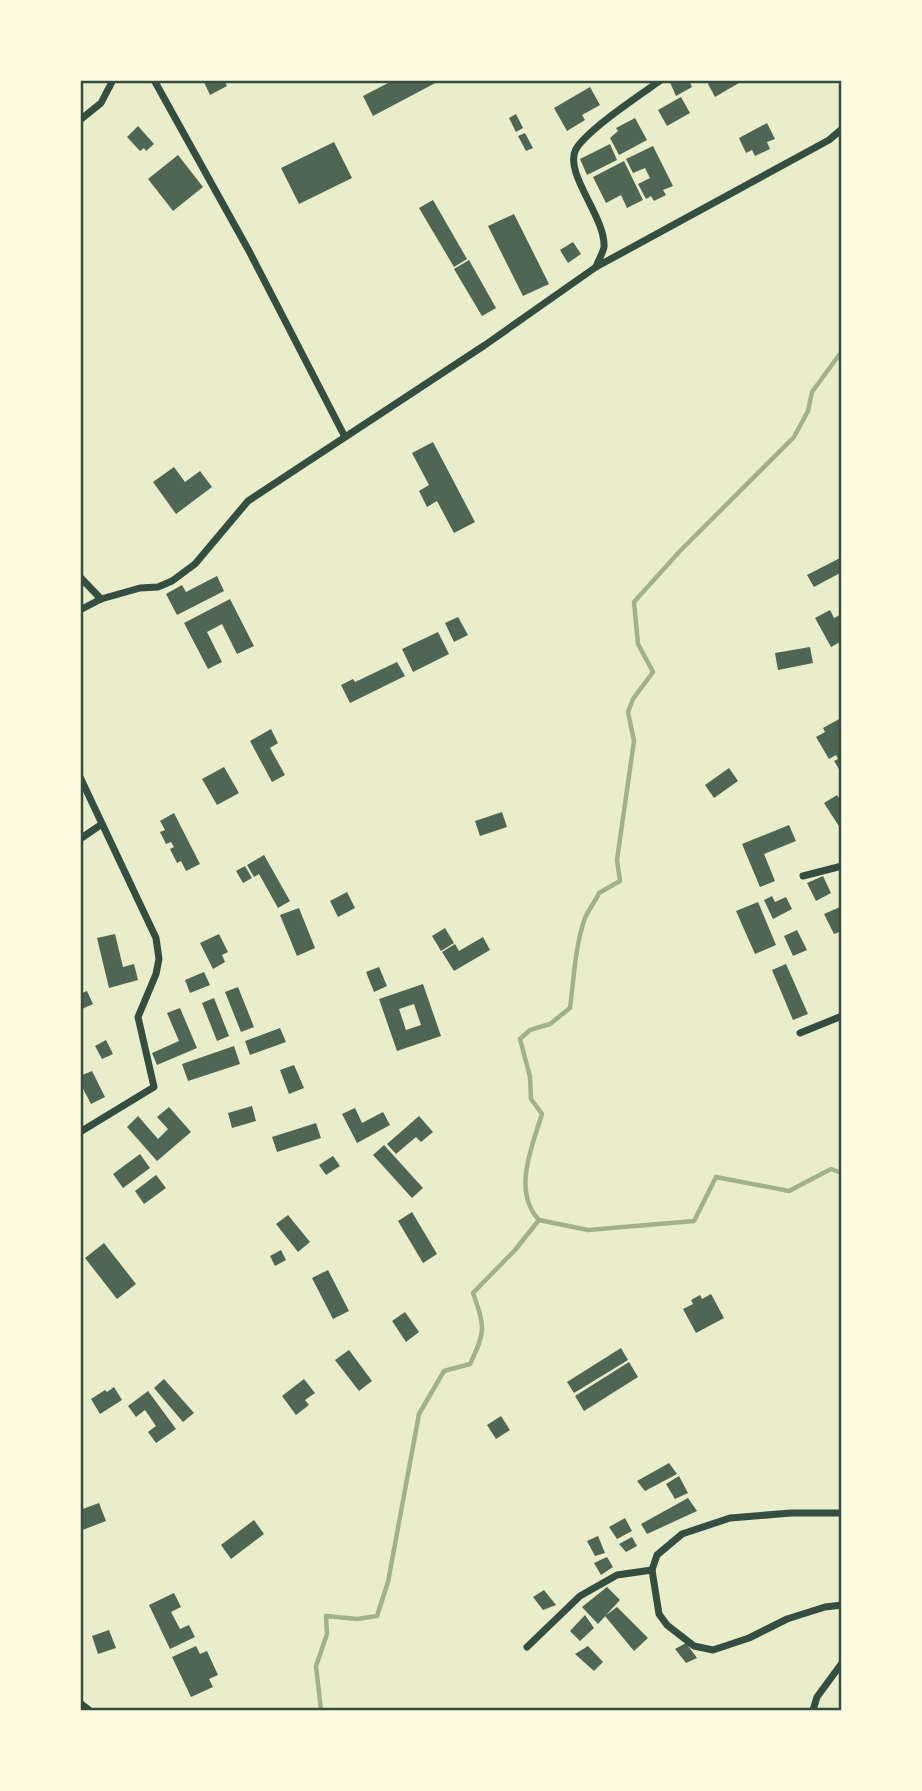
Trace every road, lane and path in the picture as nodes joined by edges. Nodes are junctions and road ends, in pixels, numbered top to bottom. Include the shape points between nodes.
1 (113, 80) edge
2 (154, 80) edge
3 (661, 80) edge
4 (80, 120) edge
5 (842, 129) edge
6 (596, 267) junction
7 (345, 437) junction
8 (80, 578) edge
9 (100, 599) junction
10 (80, 610) edge
11 (80, 777) edge
12 (102, 824) junction
13 (80, 839) edge
14 (842, 866) edge
15 (803, 876) dead end
16 (842, 1016) edge
17 (800, 1033) dead end
18 (80, 1132) edge
19 (842, 1513) edge
20 (652, 1570) junction
21 (842, 1605) edge
22 (527, 1647) dead end
23 (842, 1663) edge
24 (80, 1703) edge
25 (89, 1710) edge
26 (813, 1710) edge

1 - 4 street via 101,103
2 - 7 street
3 - 6 street via 576,150 573,166 598,219 604,248
5 - 6 street
6 - 7 street
7 - 9 street via 248,501 195,564 172,581
8 - 9 street
9 - 10 street
11 - 12 street
12 - 13 street
12 - 18 street via 156,938 156,974 138,1017 154,1087
14 - 15 street
16 - 17 street
19 - 20 street via 730,1518 682,1534 657,1555
20 - 21 street via 659,1614 667,1625 694,1646 713,1650 787,1619
20 - 22 street via 617,1575 580,1596
23 - 26 street
24 - 25 street

